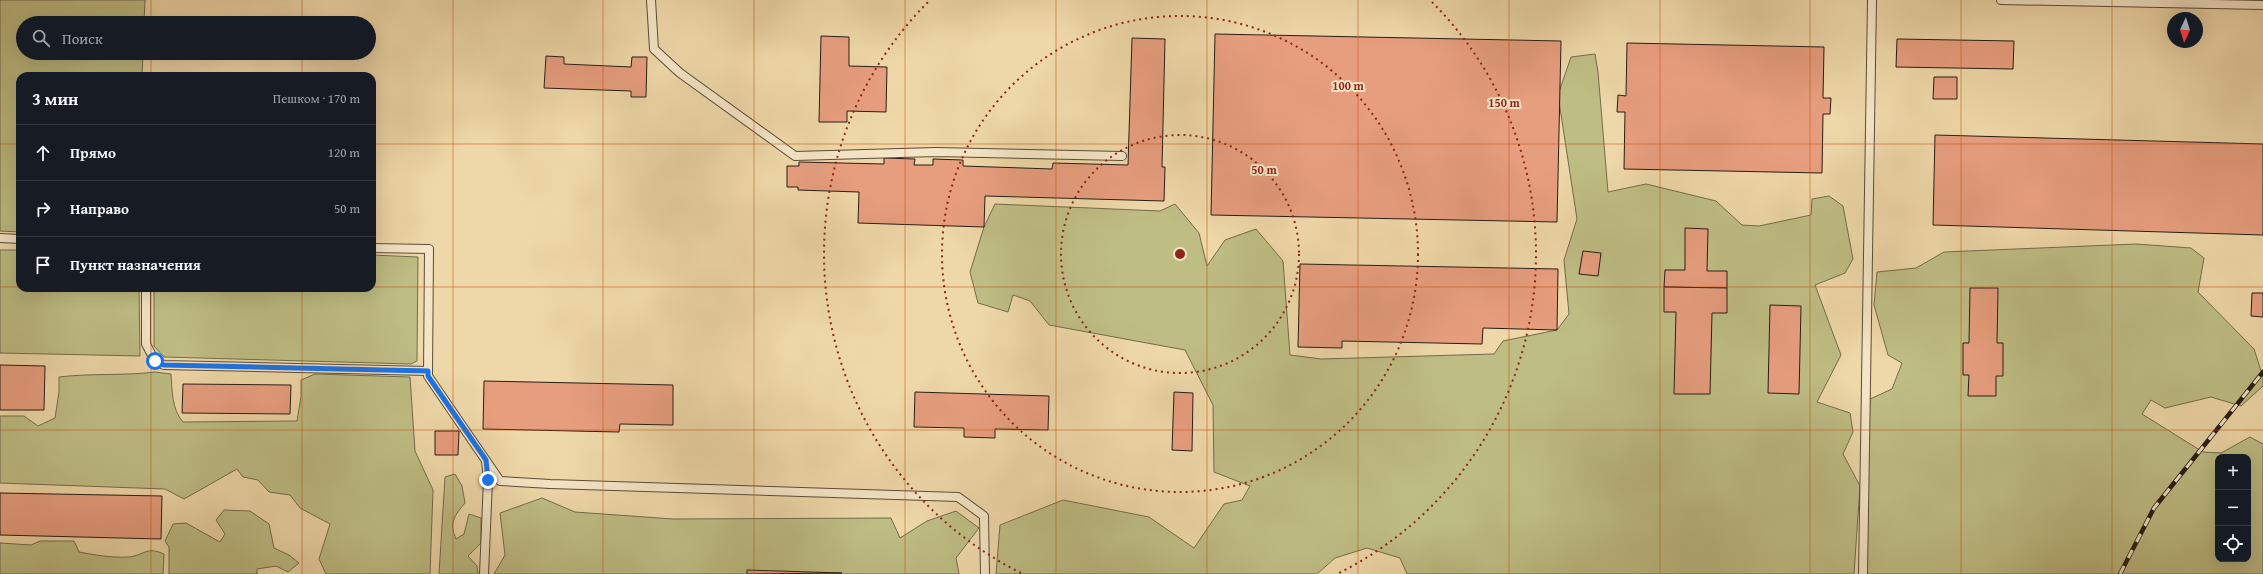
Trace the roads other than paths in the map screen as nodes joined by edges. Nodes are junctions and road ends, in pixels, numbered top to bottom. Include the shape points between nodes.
1 (651, 0) edge
2 (1872, 0) edge
3 (2001, 0) edge
4 (2263, 5) edge
5 (1122, 156) dead end
6 (0, 238) edge
7 (16, 239) edge
8 (376, 248) edge
9 (146, 292) edge
10 (428, 371) junction
11 (486, 460) junction
12 (484, 574) edge
13 (985, 574) edge
14 (1863, 574) edge

1 - 5 lane via 654,49 680,73 795,156 936,152
2 - 14 lane
3 - 4 lane
6 - 7 lane
8 - 10 lane via 429,249
9 - 10 lane via 146,344 155,361 164,365
10 - 11 lane via 428,376
11 - 12 lane via 488,480
11 - 13 lane via 500,481 958,497 984,516

